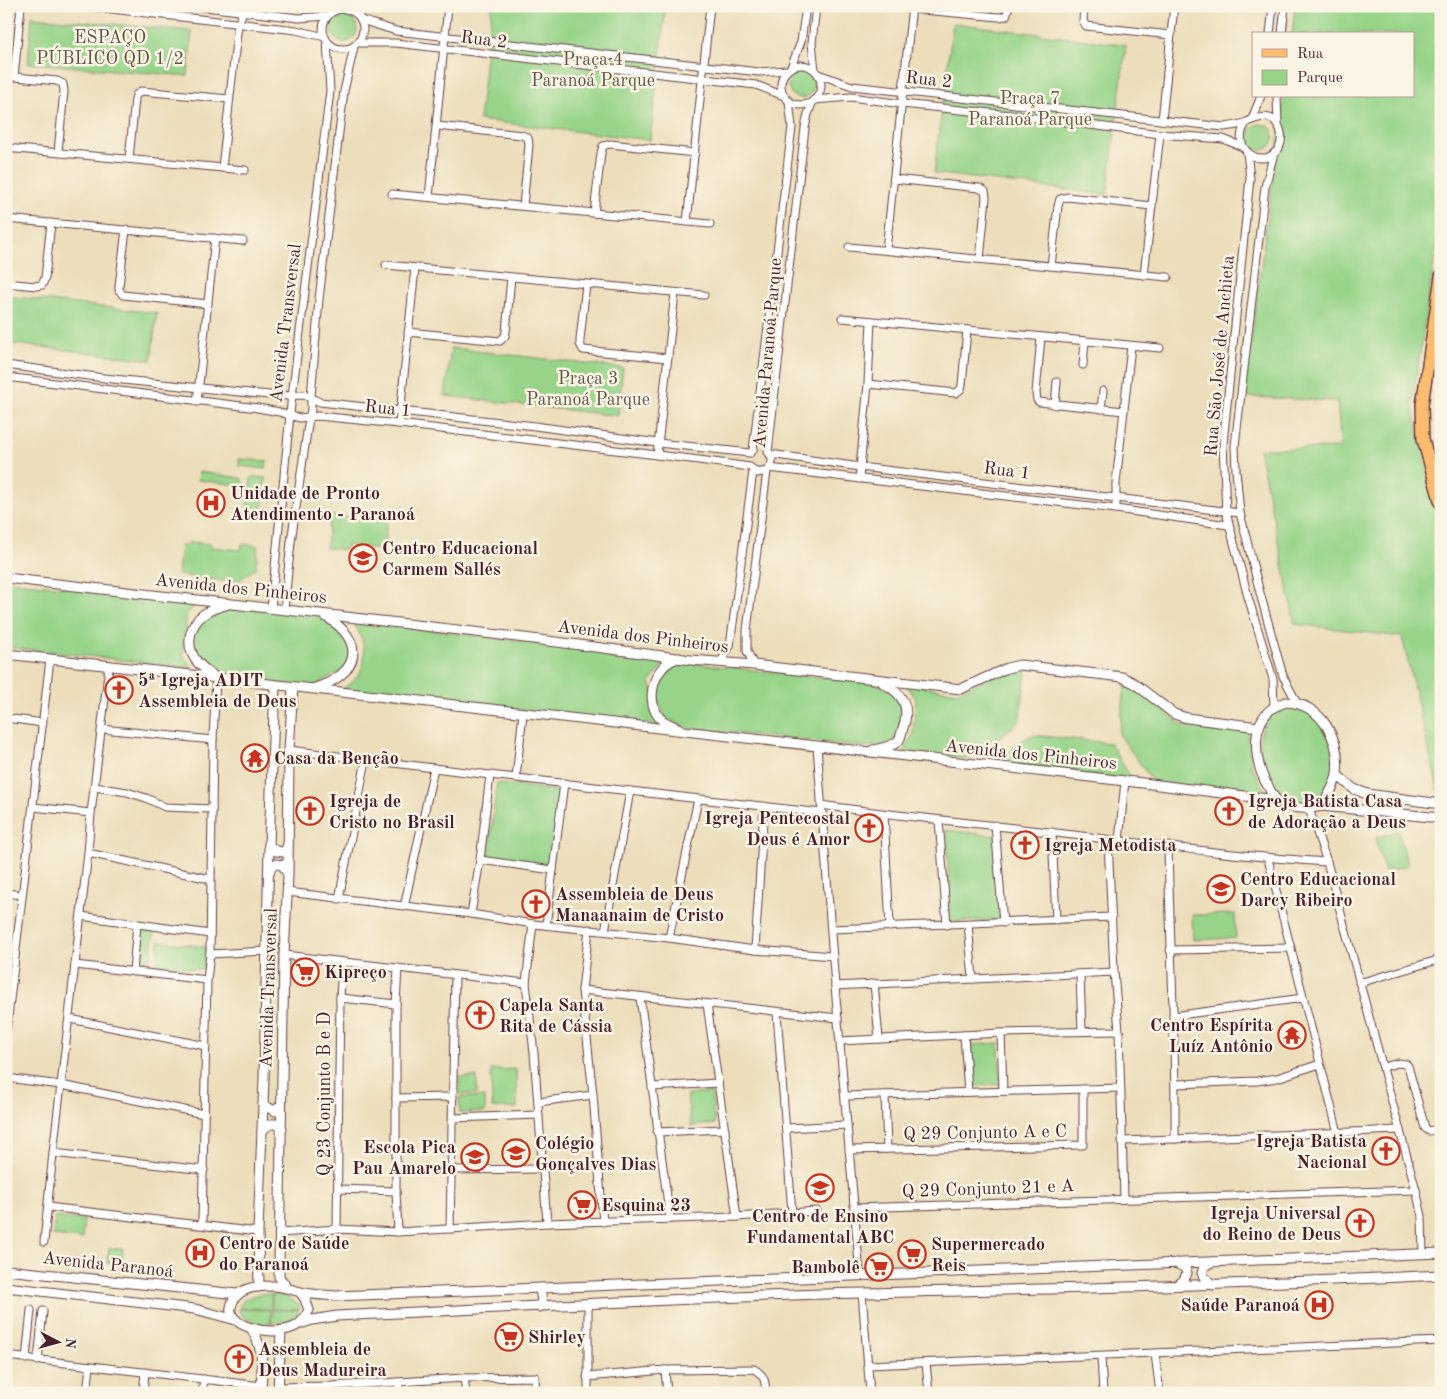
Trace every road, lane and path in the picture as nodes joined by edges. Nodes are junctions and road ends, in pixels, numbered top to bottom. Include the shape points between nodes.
1 (21, 6) edge
2 (85, 6) edge
3 (197, 6) edge
4 (333, 6) edge
5 (357, 6) edge
6 (448, 6) edge
7 (710, 6) edge
8 (806, 6) edge
9 (816, 6) edge
10 (1009, 6) edge
11 (1084, 6) edge
12 (1174, 6) edge
13 (1273, 6) edge
14 (1285, 6) edge
15 (912, 8) edge
16 (243, 12) junction
17 (329, 15) junction
18 (360, 18) junction
19 (238, 24) junction
20 (1270, 32) edge
21 (1282, 32) edge
22 (1171, 35) junction
23 (446, 36) junction
24 (326, 39) junction
25 (356, 45) junction
26 (444, 50) junction
27 (704, 66) junction
28 (789, 69) junction
29 (816, 72) junction
30 (6, 76) edge
31 (14, 77) junction
32 (702, 80) junction
33 (903, 91) junction
34 (786, 98) junction
35 (1260, 98) edge
36 (1277, 98) edge
37 (229, 99) junction
38 (814, 100) junction
39 (902, 104) junction
40 (1164, 120) junction
41 (1250, 121) junction
42 (1278, 125) junction
43 (437, 126) junction
44 (1162, 134) junction
45 (6, 148) edge
46 (1245, 149) junction
47 (58, 152) junction
48 (695, 153) junction
49 (1274, 153) junction
50 (129, 159) junction
51 (222, 168) junction
52 (245, 170) dead end
53 (894, 179) junction
54 (392, 194) dead end
55 (429, 197) junction
56 (523, 206) junction
57 (1152, 206) junction
58 (594, 213) junction
59 (6, 218) edge
60 (687, 222) junction
61 (51, 223) junction
62 (710, 224) dead end
63 (126, 230) junction
64 (215, 238) junction
65 (243, 241) dead end
66 (849, 247) dead end
67 (886, 250) junction
68 (980, 259) junction
69 (386, 265) dead end
70 (1051, 266) junction
71 (415, 268) junction
72 (1144, 275) junction
73 (1441, 276) edge
74 (511, 277) junction
75 (1168, 277) dead end
76 (6, 284) edge
77 (586, 284) junction
78 (675, 293) junction
79 (704, 296) dead end
80 (208, 304) junction
81 (842, 318) dead end
82 (871, 321) junction
83 (967, 330) junction
84 (408, 332) junction
85 (1041, 337) junction
86 (1085, 341) junction
87 (1131, 346) junction
88 (1160, 348) dead end
89 (668, 358) junction
90 (6, 365) edge
91 (1083, 365) dead end
92 (6, 377) edge
93 (1057, 382) dead end
94 (868, 384) junction
95 (198, 388) junction
96 (1103, 391) dead end
97 (292, 395) junction
98 (311, 396) junction
99 (197, 402) junction
100 (1055, 404) junction
101 (1101, 409) junction
102 (401, 411) junction
103 (1124, 411) junction
104 (290, 416) junction
105 (309, 418) junction
106 (400, 424) junction
107 (658, 444) junction
108 (752, 452) junction
109 (769, 453) junction
110 (657, 455) junction
111 (1441, 464) edge
112 (860, 467) junction
113 (751, 469) junction
114 (768, 470) junction
115 (859, 479) junction
116 (1435, 484) junction
117 (1117, 498) junction
118 (1441, 504) edge
119 (1116, 509) junction
120 (1226, 512) junction
121 (1240, 513) junction
122 (1228, 525) junction
123 (6, 578) edge
124 (231, 604) junction
125 (271, 608) junction
126 (284, 610) junction
127 (322, 613) junction
128 (6, 654) edge
129 (50, 659) junction
130 (691, 660) junction
131 (720, 663) junction
132 (754, 665) junction
133 (109, 666) junction
134 (216, 678) junction
135 (876, 680) junction
136 (275, 685) junction
137 (293, 687) junction
138 (310, 689) junction
139 (1297, 703) junction
140 (1274, 707) junction
141 (523, 713) junction
142 (6, 718) edge
143 (43, 723) junction
144 (1260, 727) junction
145 (102, 729) junction
146 (685, 731) junction
147 (212, 740) junction
148 (817, 746) junction
149 (289, 750) junction
150 (865, 752) junction
151 (366, 760) junction
152 (434, 768) junction
153 (1337, 774) junction
154 (490, 775) junction
155 (516, 778) junction
156 (1125, 781) junction
157 (564, 783) junction
158 (95, 787) junction
159 (630, 792) junction
160 (698, 799) junction
161 (1276, 800) junction
162 (1441, 804) edge
163 (764, 806) junction
164 (1322, 806) junction
165 (33, 807) junction
166 (212, 809) junction
167 (821, 809) junction
168 (1309, 809) junction
169 (91, 814) junction
170 (884, 814) junction
171 (1441, 818) edge
172 (939, 820) junction
173 (995, 825) junction
174 (1052, 832) junction
175 (1108, 840) junction
176 (1119, 841) junction
177 (288, 844) junction
178 (269, 846) junction
179 (1168, 846) junction
180 (88, 853) junction
181 (1268, 858) junction
182 (480, 860) junction
183 (1327, 862) junction
184 (553, 870) junction
185 (269, 875) junction
186 (288, 876) junction
187 (210, 879) junction
188 (287, 892) junction
189 (6, 893) edge
190 (22, 895) junction
191 (339, 899) junction
192 (404, 907) junction
193 (472, 914) junction
194 (81, 916) junction
195 (1112, 917) junction
196 (1056, 920) junction
197 (1003, 923) junction
198 (137, 924) junction
199 (533, 924) junction
200 (947, 924) junction
201 (968, 924) junction
202 (546, 925) junction
203 (890, 927) junction
204 (832, 929) junction
205 (589, 930) junction
206 (605, 931) junction
207 (210, 934) junction
208 (669, 938) junction
209 (1291, 948) junction
210 (6, 950) edge
211 (755, 950) junction
212 (1170, 950) junction
213 (16, 951) junction
214 (267, 951) junction
215 (210, 954) junction
216 (284, 955) junction
217 (833, 956) junction
218 (1441, 959) edge
219 (342, 962) junction
220 (75, 965) junction
221 (398, 968) junction
222 (133, 972) junction
223 (1114, 972) junction
224 (1080, 974) junction
225 (455, 976) junction
226 (973, 979) junction
227 (207, 980) junction
228 (526, 982) junction
229 (874, 983) junction
230 (1359, 983) junction
231 (835, 986) junction
232 (582, 990) junction
233 (640, 996) junction
234 (340, 998) junction
235 (1303, 998) junction
236 (396, 1004) junction
237 (707, 1004) junction
238 (777, 1012) junction
239 (7, 1013) edge
240 (1173, 1016) junction
241 (838, 1018) junction
242 (70, 1019) junction
243 (1119, 1031) junction
244 (1082, 1032) junction
245 (1001, 1033) junction
246 (6, 1034) edge
247 (964, 1035) junction
248 (879, 1038) junction
249 (840, 1041) junction
250 (206, 1046) junction
251 (1320, 1064) junction
252 (1384, 1067) junction
253 (6, 1078) edge
254 (718, 1083) junction
255 (1176, 1084) junction
256 (60, 1085) junction
257 (652, 1087) junction
258 (1120, 1088) junction
259 (1083, 1089) junction
260 (968, 1092) junction
261 (1003, 1092) junction
262 (885, 1094) junction
263 (593, 1095) junction
264 (845, 1096) junction
265 (454, 1097) junction
266 (396, 1098) junction
267 (538, 1102) junction
268 (263, 1105) junction
269 (281, 1105) junction
270 (204, 1114) junction
271 (539, 1115) junction
272 (453, 1118) junction
273 (847, 1124) junction
274 (786, 1128) junction
275 (1441, 1128) edge
276 (282, 1129) junction
277 (724, 1129) junction
278 (1400, 1130) junction
279 (262, 1131) junction
280 (657, 1132) junction
281 (1338, 1133) junction
282 (1175, 1139) junction
283 (1123, 1141) junction
284 (887, 1149) junction
285 (849, 1150) junction
286 (53, 1153) junction
287 (543, 1169) junction
288 (204, 1170) junction
289 (451, 1170) junction
290 (338, 1189) junction
291 (1416, 1190) junction
292 (396, 1192) junction
293 (1124, 1198) junction
294 (48, 1207) junction
295 (854, 1208) junction
296 (817, 1211) dead end
297 (792, 1213) junction
298 (737, 1217) junction
299 (670, 1220) junction
300 (603, 1222) junction
301 (547, 1223) junction
302 (202, 1224) junction
303 (450, 1229) junction
304 (337, 1230) junction
305 (258, 1232) junction
306 (398, 1232) junction
307 (280, 1234) junction
308 (44, 1242) dead end
309 (1441, 1253) edge
310 (1422, 1254) junction
311 (1213, 1262) junction
312 (1176, 1263) junction
313 (6, 1270) edge
314 (860, 1275) junction
315 (1441, 1275) edge
316 (791, 1278) junction
317 (762, 1280) junction
318 (610, 1285) junction
319 (1178, 1285) junction
320 (1213, 1285) junction
321 (259, 1286) junction
322 (6, 1287) edge
323 (287, 1287) junction
324 (540, 1289) junction
325 (300, 1292) junction
326 (862, 1293) junction
327 (237, 1294) junction
328 (790, 1296) junction
329 (763, 1297) junction
330 (588, 1304) junction
331 (609, 1304) junction
332 (539, 1307) junction
333 (31, 1310) dead end
334 (43, 1311) dead end
335 (236, 1320) junction
336 (296, 1326) junction
337 (251, 1328) junction
338 (281, 1331) junction
339 (1441, 1341) edge
340 (1155, 1354) junction
341 (6, 1356) edge
342 (1101, 1356) junction
343 (26, 1359) junction
344 (38, 1361) junction
345 (926, 1363) junction
346 (90, 1366) junction
347 (868, 1366) junction
348 (665, 1370) junction
349 (145, 1372) junction
350 (587, 1377) junction
351 (464, 1378) junction
352 (204, 1379) junction
353 (398, 1382) junction
354 (262, 1388) edge
355 (278, 1390) edge
356 (331, 1390) edge
357 (87, 1393) edge
358 (143, 1393) edge
359 (202, 1393) edge
360 (400, 1393) edge
361 (466, 1393) edge
362 (536, 1393) edge
363 (588, 1393) edge
364 (667, 1393) edge
365 (766, 1393) edge
366 (870, 1393) edge
367 (928, 1393) edge
368 (1103, 1393) edge
369 (1160, 1393) edge

1 - 31 street
2 - 19 street
3 - 16 street
4 - 17 street, Avenida Transversal
5 - 18 street, Avenida Transversal
6 - 23 street
7 - 27 street
8 - 28 street, Avenida Paranoá Parque via 801,42
9 - 29 street, Avenida Paranoá Parque via 812,43
10 - 15 street via 1006,16 1000,18
11 - 22 street via 1082,21 1086,26
12 - 22 street
13 - 20 street
14 - 21 street
15 - 33 street
16 - 17 street via 299,18
16 - 19 street
17 - 18 street via 336,10 348,10
17 - 24 street, Avenida Transversal via 324,26
18 - 23 street, Rua 2 via 396,32
18 - 25 street, Avenida Transversal via 363,32
19 - 24 street via 296,30
19 - 37 street
22 - 40 street
23 - 26 street
23 - 27 street, Rua 2
24 - 25 street via 337,48 348,49
24 - 97 street, Avenida Transversal via 330,91
25 - 26 street, Rua 2 via 396,43
25 - 98 street, Avenida Transversal via 342,100
26 - 32 street, Rua 2
26 - 43 street
27 - 28 street, Rua 2 via 759,72
27 - 32 street
28 - 29 street via 803,65
28 - 34 street, Avenida Paranoá Parque via 781,82
29 - 33 street, Rua 2 via 852,86
29 - 38 street, Avenida Paranoá Parque via 821,84
30 - 31 street
31 - 47 street via 63,84
32 - 34 street, Rua 2 via 756,85
32 - 48 street
33 - 39 street
33 - 40 street, Rua 2
34 - 38 street via 798,105
34 - 108 street, Avenida Paranoá Parque via 792,127
35 - 41 street, Rua São José de Anchieta
36 - 42 street, Rua São José de Anchieta
37 - 50 street via 141,91 135,99
37 - 51 street
38 - 39 street, Rua 2 via 851,97
38 - 109 street, Avenida Paranoá Parque via 805,128
39 - 44 street, Rua 2
39 - 53 street
40 - 41 street, Rua 2 via 1224,127
40 - 44 street
41 - 42 street via 1263,117
41 - 46 street, Rua São José de Anchieta via 1241,134
42 - 49 street, Rua São José de Anchieta via 1282,137
43 - 55 street
43 - 56 street via 526,136 529,145
44 - 46 street, Rua 2 via 1223,139
44 - 57 street
45 - 47 street
46 - 49 street via 1252,156 1263,158
46 - 120 street, Rua São José de Anchieta via 1250,178 1223,444
47 - 50 street
48 - 58 street via 610,144 603,146
48 - 60 street
49 - 121 street, Rua São José de Anchieta via 1265,187 1235,446
50 - 51 street
51 - 52 street
53 - 67 street
53 - 68 street via 985,191
54 - 55 street
55 - 56 street
56 - 58 street
57 - 70 street via 1067,197 1060,199
57 - 72 street
58 - 60 street
59 - 61 street
60 - 62 street
61 - 63 street
61 - 76 street via 42,285
63 - 64 street
63 - 80 street via 119,286 121,293
64 - 65 street
64 - 80 street
66 - 67 street
67 - 68 street
68 - 70 street
69 - 71 street
70 - 72 street
71 - 74 street
71 - 84 street
72 - 75 street
73 - 116 main road via 1422,405 1423,439
74 - 77 street
74 - 84 street via 506,332 500,341
77 - 78 street
77 - 89 street via 581,348
78 - 79 street
78 - 89 street
80 - 95 street
81 - 82 street
82 - 83 street
82 - 94 street
83 - 85 street
83 - 94 street via 962,385 956,393
84 - 102 street
85 - 86 street
85 - 100 street via 1036,397 1039,402
86 - 87 street
86 - 91 street
87 - 88 street
87 - 103 street
89 - 107 street
90 - 95 street, Rua 1
92 - 99 street, Rua 1
93 - 100 street
94 - 112 street
95 - 97 street, Rua 1
95 - 99 street
96 - 101 street
97 - 98 street, Rua 1
97 - 104 street, Avenida Transversal
98 - 102 street, Rua 1 via 320,402
98 - 105 street, Avenida Transversal
99 - 104 street, Rua 1 via 258,408
100 - 101 street
101 - 103 street
102 - 106 street
102 - 107 street, Rua 1
103 - 117 street
104 - 105 street, Rua 1
104 - 125 street, Avenida Transversal
105 - 106 street, Rua 1 via 318,416
105 - 126 street, Avenida Transversal
106 - 110 street, Rua 1
107 - 108 street, Rua 1
107 - 110 street
108 - 109 street, Rua 1 via 761,448
108 - 113 street via 748,458
109 - 112 street, Rua 1
109 - 114 street, Avenida Paranoá Parque via 772,459
110 - 113 street, Rua 1
111 - 116 main road
112 - 115 street
112 - 117 street, Rua 1
113 - 114 street, Rua 1 via 762,473
113 - 131 street, Avenida Paranoá Parque via 730,646
114 - 115 street, Rua 1
114 - 132 street, Avenida Paranoá Parque via 747,630 747,651
115 - 119 street, Rua 1
116 - 118 main road
117 - 119 street
117 - 120 street, Rua 1
119 - 122 street, Rua 1
120 - 121 street, Rua 1
120 - 122 street, Rua São José de Anchieta
121 - 139 street, Rua São José de Anchieta via 1283,676
122 - 140 street, Rua São José de Anchieta via 1273,679
123 - 124 street, Avenida dos Pinheiros
124 - 125 street, Avenida dos Pinheiros
124 - 134 street via 203,614 194,624 190,636 194,658
125 - 126 street, Avenida dos Pinheiros
126 - 127 street, Avenida dos Pinheiros
127 - 130 street, Avenida dos Pinheiros
127 - 138 street via 348,634 352,657 339,678
128 - 129 street, Avenida dos Pinheiros
129 - 133 street, Avenida dos Pinheiros
129 - 143 street
130 - 131 street, Avenida dos Pinheiros
130 - 146 street via 677,658 665,665 654,682 652,697 662,720
131 - 132 street, Avenida dos Pinheiros
132 - 135 street, Avenida dos Pinheiros
133 - 134 street, Avenida dos Pinheiros
133 - 145 street
134 - 136 street, Avenida dos Pinheiros
134 - 147 street
135 - 144 street, Avenida dos Pinheiros via 961,689 1020,665 1122,677 1174,714
135 - 150 street via 902,696 906,721 899,740 888,747
136 - 137 street, Avenida dos Pinheiros
136 - 178 street, Avenida Transversal
137 - 138 street, Avenida dos Pinheiros
137 - 149 street, Avenida Transversal
138 - 141 street, Avenida dos Pinheiros
139 - 140 street via 1285,702
139 - 153 street via 1310,709 1326,724 1336,748
140 - 144 street
141 - 146 street, Avenida dos Pinheiros
141 - 155 street
142 - 143 street
143 - 165 street
144 - 161 street via 1259,767
145 - 147 street
145 - 158 street
146 - 148 street, Avenida dos Pinheiros
147 - 166 street
148 - 150 street, Avenida dos Pinheiros
148 - 167 street
149 - 151 street
149 - 177 street, Avenida Transversal
150 - 156 street, Avenida dos Pinheiros
151 - 152 street
151 - 191 street
152 - 154 street
152 - 192 street
153 - 162 street via 1354,789 1367,794
153 - 164 street
154 - 155 street
154 - 182 street
155 - 157 street
156 - 161 street, Avenida dos Pinheiros
156 - 176 street
157 - 159 street
157 - 184 street
158 - 166 street via 127,792 166,807
158 - 169 street
159 - 160 street
159 - 206 street
160 - 163 street
160 - 208 street
161 - 168 street via 1295,808
163 - 167 street
163 - 211 street
164 - 168 street
164 - 171 street
165 - 169 street
165 - 190 street
166 - 187 street
167 - 170 street
167 - 204 street
168 - 183 street
169 - 180 street
170 - 172 street
170 - 203 street
172 - 173 street
172 - 200 street
173 - 174 street
173 - 197 street
174 - 175 street
174 - 196 street
175 - 176 street
175 - 195 street
176 - 179 street
177 - 178 street via 283,852 276,852
177 - 186 street, Avenida Transversal
178 - 185 street, Avenida Transversal
179 - 181 street
179 - 212 street
180 - 187 street
180 - 194 street
181 - 183 street
181 - 209 street
182 - 184 street
182 - 193 street
183 - 230 street
184 - 202 street
185 - 186 street via 271,866 275,864 283,865
185 - 214 street, Avenida Transversal
186 - 188 street, Avenida Transversal
187 - 207 street
188 - 191 street
188 - 216 street, Avenida Transversal
189 - 190 street
190 - 213 street
191 - 192 street
192 - 193 street
193 - 199 street
194 - 198 street
194 - 220 street
195 - 196 street
195 - 223 street
196 - 197 street
197 - 201 street
198 - 207 street
198 - 222 street
199 - 202 street
199 - 228 street
200 - 201 street
200 - 203 street
201 - 226 street
202 - 205 street
203 - 204 street
204 - 217 street
205 - 206 street
205 - 232 street
206 - 208 street
207 - 215 street
208 - 211 street
209 - 212 street
209 - 235 street
210 - 213 street
211 - 217 street
212 - 240 street
213 - 239 street
214 - 215 street
214 - 268 street, Avenida Transversal
215 - 227 street
216 - 219 street
216 - 269 street, Avenida Transversal
217 - 231 street
218 - 230 street
219 - 221 street
219 - 234 street, Q 23 Conjunto B e D
220 - 222 street
220 - 242 street
221 - 225 street
221 - 236 street
222 - 227 street
223 - 224 street
223 - 243 street
224 - 226 street
224 - 244 street
225 - 228 street
225 - 265 street
226 - 229 street
227 - 250 street
228 - 267 street
229 - 231 street
229 - 248 street
230 - 252 street
231 - 241 street
232 - 233 street
232 - 263 street
233 - 237 street
233 - 257 street
234 - 236 street
234 - 290 street, Q 23 Conjunto B e D
235 - 240 street
235 - 251 street
236 - 266 street
237 - 238 street
237 - 254 street
238 - 241 street
238 - 274 street
239 - 246 street
240 - 255 street
241 - 249 street
242 - 250 street
242 - 256 street
243 - 244 street
243 - 258 street
244 - 245 street
245 - 247 street
245 - 261 street
247 - 248 street
247 - 260 street
248 - 249 street
249 - 264 street
250 - 270 street
251 - 255 street via 1257,1081
251 - 281 street
252 - 275 street via 1401,1063 1408,1066 1425,1128 1430,1131
252 - 278 street
253 - 256 street
254 - 257 street
254 - 277 street
255 - 282 street
256 - 270 street
256 - 286 street
257 - 280 street
258 - 259 street
258 - 283 street
259 - 261 street
259 - 284 street, Q 29 Conjunto A e C via 1083,1145
260 - 261 street
260 - 262 street
262 - 264 street
262 - 284 street
263 - 267 street
263 - 300 street
264 - 273 street
265 - 266 street
265 - 272 street
266 - 292 street
267 - 271 street
268 - 269 street via 275,1111
268 - 279 street, Avenida Transversal
269 - 276 street, Avenida Transversal
270 - 288 street
271 - 272 street
271 - 287 street
272 - 289 street
273 - 274 street
273 - 285 street
274 - 297 street
276 - 279 street via 279,1125 268,1124
276 - 307 street, Avenida Transversal
277 - 280 street
277 - 298 street
278 - 281 street
278 - 291 street
279 - 305 street, Avenida Transversal
280 - 299 street
281 - 282 street
282 - 283 street
283 - 293 street
284 - 285 street, Q 29 Conjunto A e C
285 - 295 street
286 - 288 street
286 - 294 street
287 - 289 street
287 - 301 street
288 - 302 street
289 - 303 street
290 - 292 street
290 - 304 street, Q 23 Conjunto B e D
291 - 293 street, Q 29 Conjunto 21 e A
291 - 310 street via 1422,1216
292 - 306 street
293 - 295 street, Q 29 Conjunto 21 e A
294 - 302 street
294 - 308 street
295 - 314 street
296 - 297 street
297 - 298 street
298 - 299 street
299 - 300 street
300 - 301 street
301 - 303 street
302 - 305 street
303 - 306 street
304 - 306 street
304 - 307 street
305 - 321 street, Avenida Transversal
307 - 323 street, Avenida Transversal via 280,1277
309 - 310 street
310 - 311 street
311 - 312 street
311 - 320 street via 1204,1267 1202,1273
312 - 314 street
312 - 319 street via 1188,1273
313 - 327 street, Avenida Paranoá
314 - 316 street
315 - 320 street
316 - 317 street
316 - 328 street via 784,1291
317 - 318 street
317 - 329 street via 768,1289
318 - 324 street
318 - 331 street via 605,1298
319 - 320 street
319 - 326 street
321 - 323 street
321 - 327 street
322 - 335 street via 195,1309
323 - 325 street
324 - 325 street via 335,1296
324 - 332 street via 542,1301
325 - 336 street via 309,1310
326 - 328 street
326 - 347 street
327 - 335 street via 231,1309
328 - 329 street
329 - 331 street
330 - 331 street
330 - 332 street
330 - 350 street
332 - 336 street via 337,1316
333 - 343 street
334 - 344 street
335 - 337 street
336 - 338 street
337 - 338 street
337 - 354 street via 262,1354
338 - 355 street
339 - 340 street
340 - 342 street
340 - 369 street
341 - 343 street
342 - 345 street
342 - 368 street
343 - 344 street
344 - 346 street
345 - 347 street
345 - 367 street
346 - 349 street
346 - 357 street
347 - 366 street
348 - 350 street
348 - 364 street
348 - 365 street via 754,1369 766,1380
349 - 352 street
349 - 358 street
350 - 363 street
351 - 353 street
351 - 361 street
351 - 362 street via 535,1377
352 - 354 street
352 - 359 street
353 - 356 street
353 - 360 street
355 - 356 street

